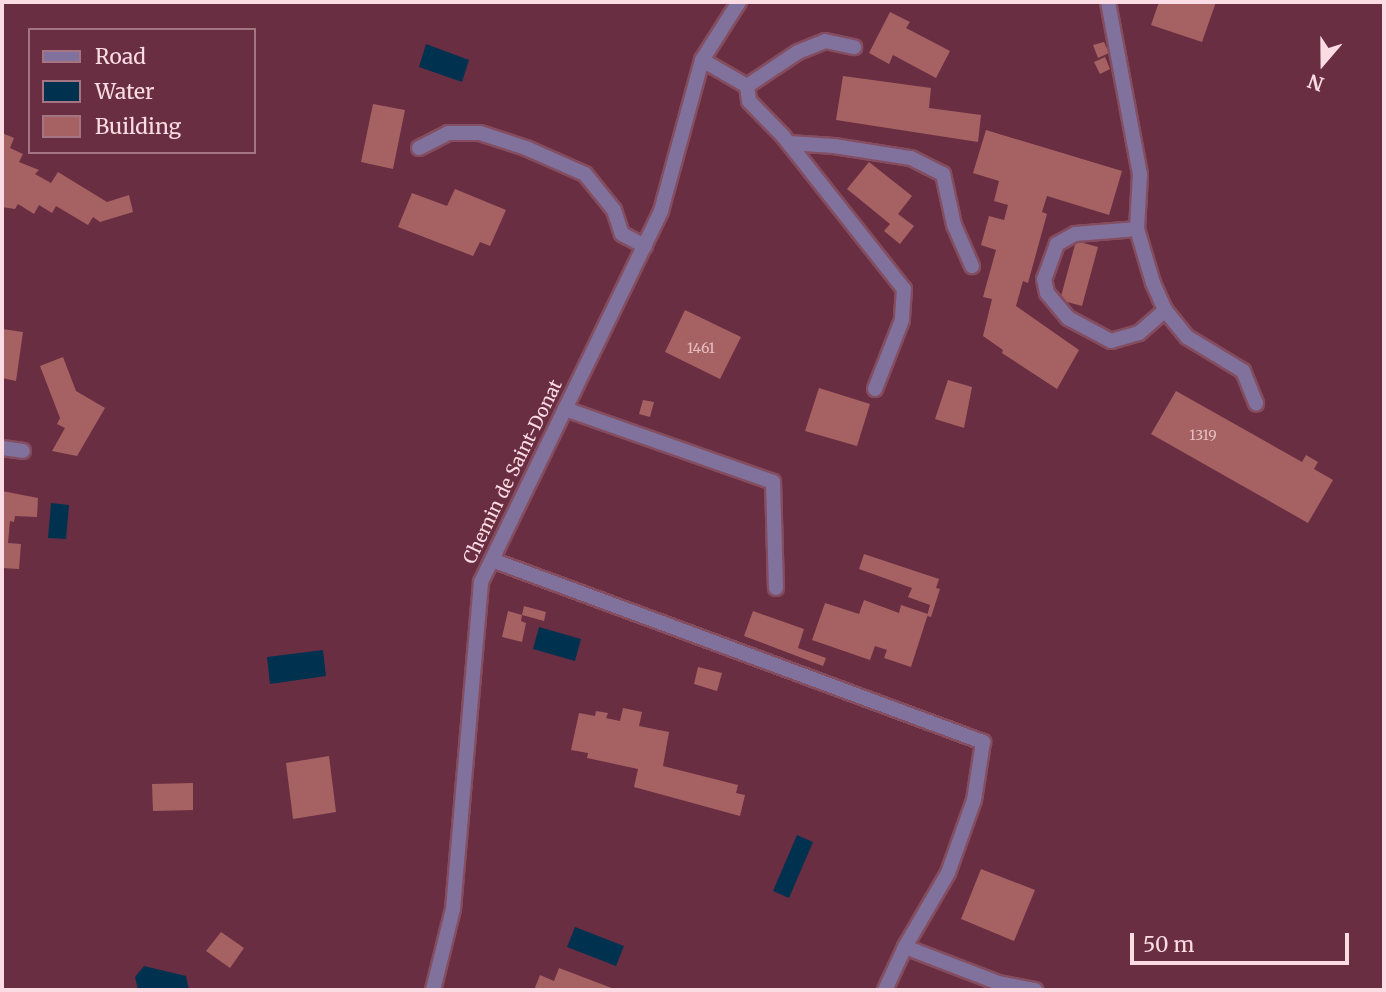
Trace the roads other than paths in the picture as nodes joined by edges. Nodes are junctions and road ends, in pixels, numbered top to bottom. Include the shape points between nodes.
1 (739, 2) edge
2 (1108, 2) edge
3 (853, 47) dead end
4 (702, 60) junction
5 (747, 86) junction
6 (789, 143) junction
7 (419, 148) dead end
8 (1137, 229) junction
9 (645, 246) junction
10 (972, 266) dead end
11 (1165, 310) junction
12 (875, 389) dead end
13 (1256, 403) dead end
14 (565, 409) junction
15 (2, 448) edge
16 (23, 450) dead end
17 (492, 561) junction
18 (776, 588) dead end
19 (905, 947) junction
20 (433, 990) edge
21 (885, 990) edge
22 (1035, 990) edge

1 - 4 street, Chemin de Saint-Donat
2 - 8 street via 1140,174
3 - 5 street via 825,41 798,52
4 - 5 street
4 - 9 street, Chemin de Saint-Donat via 662,211
5 - 6 street via 749,101
6 - 10 street via 911,158 943,174 954,225
6 - 12 street via 904,289 902,320
7 - 9 street via 448,133 480,133 585,174 614,210 622,234
8 - 11 street
8 - 11 street via 1075,234 1057,244 1044,279 1047,293 1068,318 1111,341 1139,333
9 - 14 street, Chemin de Saint-Donat
11 - 13 street via 1187,337 1243,371
14 - 17 street, Chemin de Saint-Donat
14 - 18 street via 773,482
15 - 16 street
17 - 19 street via 983,743 974,800 948,873
17 - 20 street, Chemin de Saint-Donat via 481,582 453,909
19 - 21 street
19 - 22 street via 999,983

